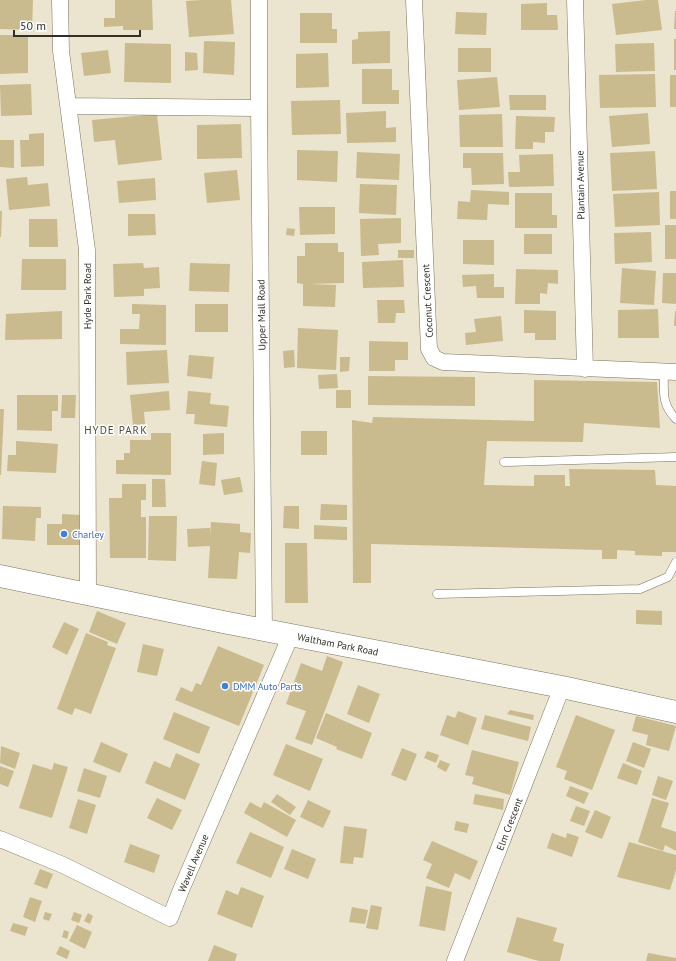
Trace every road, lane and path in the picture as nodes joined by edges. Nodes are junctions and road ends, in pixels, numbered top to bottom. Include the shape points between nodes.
1 (60, 0) edge
2 (259, 0) edge
3 (414, 0) edge
4 (575, 0) edge
5 (69, 106) junction
6 (259, 108) junction
7 (585, 369) junction
8 (670, 372) edge
9 (676, 419) edge
10 (676, 458) edge
11 (504, 462) dead end
12 (676, 562) edge
13 (0, 576) edge
14 (88, 594) junction
15 (437, 594) dead end
16 (264, 630) junction
17 (291, 635) junction
18 (562, 687) junction
19 (676, 712) edge
20 (0, 839) edge
21 (455, 961) edge

1 - 5 street, Hyde Park Road via 61,51
2 - 6 street, Upper Mall Road
3 - 7 street, Coconut Crescent via 429,349 434,358 443,362
4 - 7 street, Plantain Avenue
5 - 6 street
5 - 14 street, Hyde Park Road via 87,250
6 - 16 street, Upper Mall Road
7 - 8 street, Coconut Crescent
8 - 9 lane via 664,402
10 - 11 lane
12 - 15 lane via 668,576 640,589
13 - 14 main road, Waltham Park Road
14 - 16 main road, Waltham Park Road
16 - 17 main road, Waltham Park Road
17 - 18 main road, Waltham Park Road
17 - 20 street, Wavell Avenue via 170,918 63,866
18 - 19 main road, Waltham Park Road
18 - 21 street, Elm Crescent

